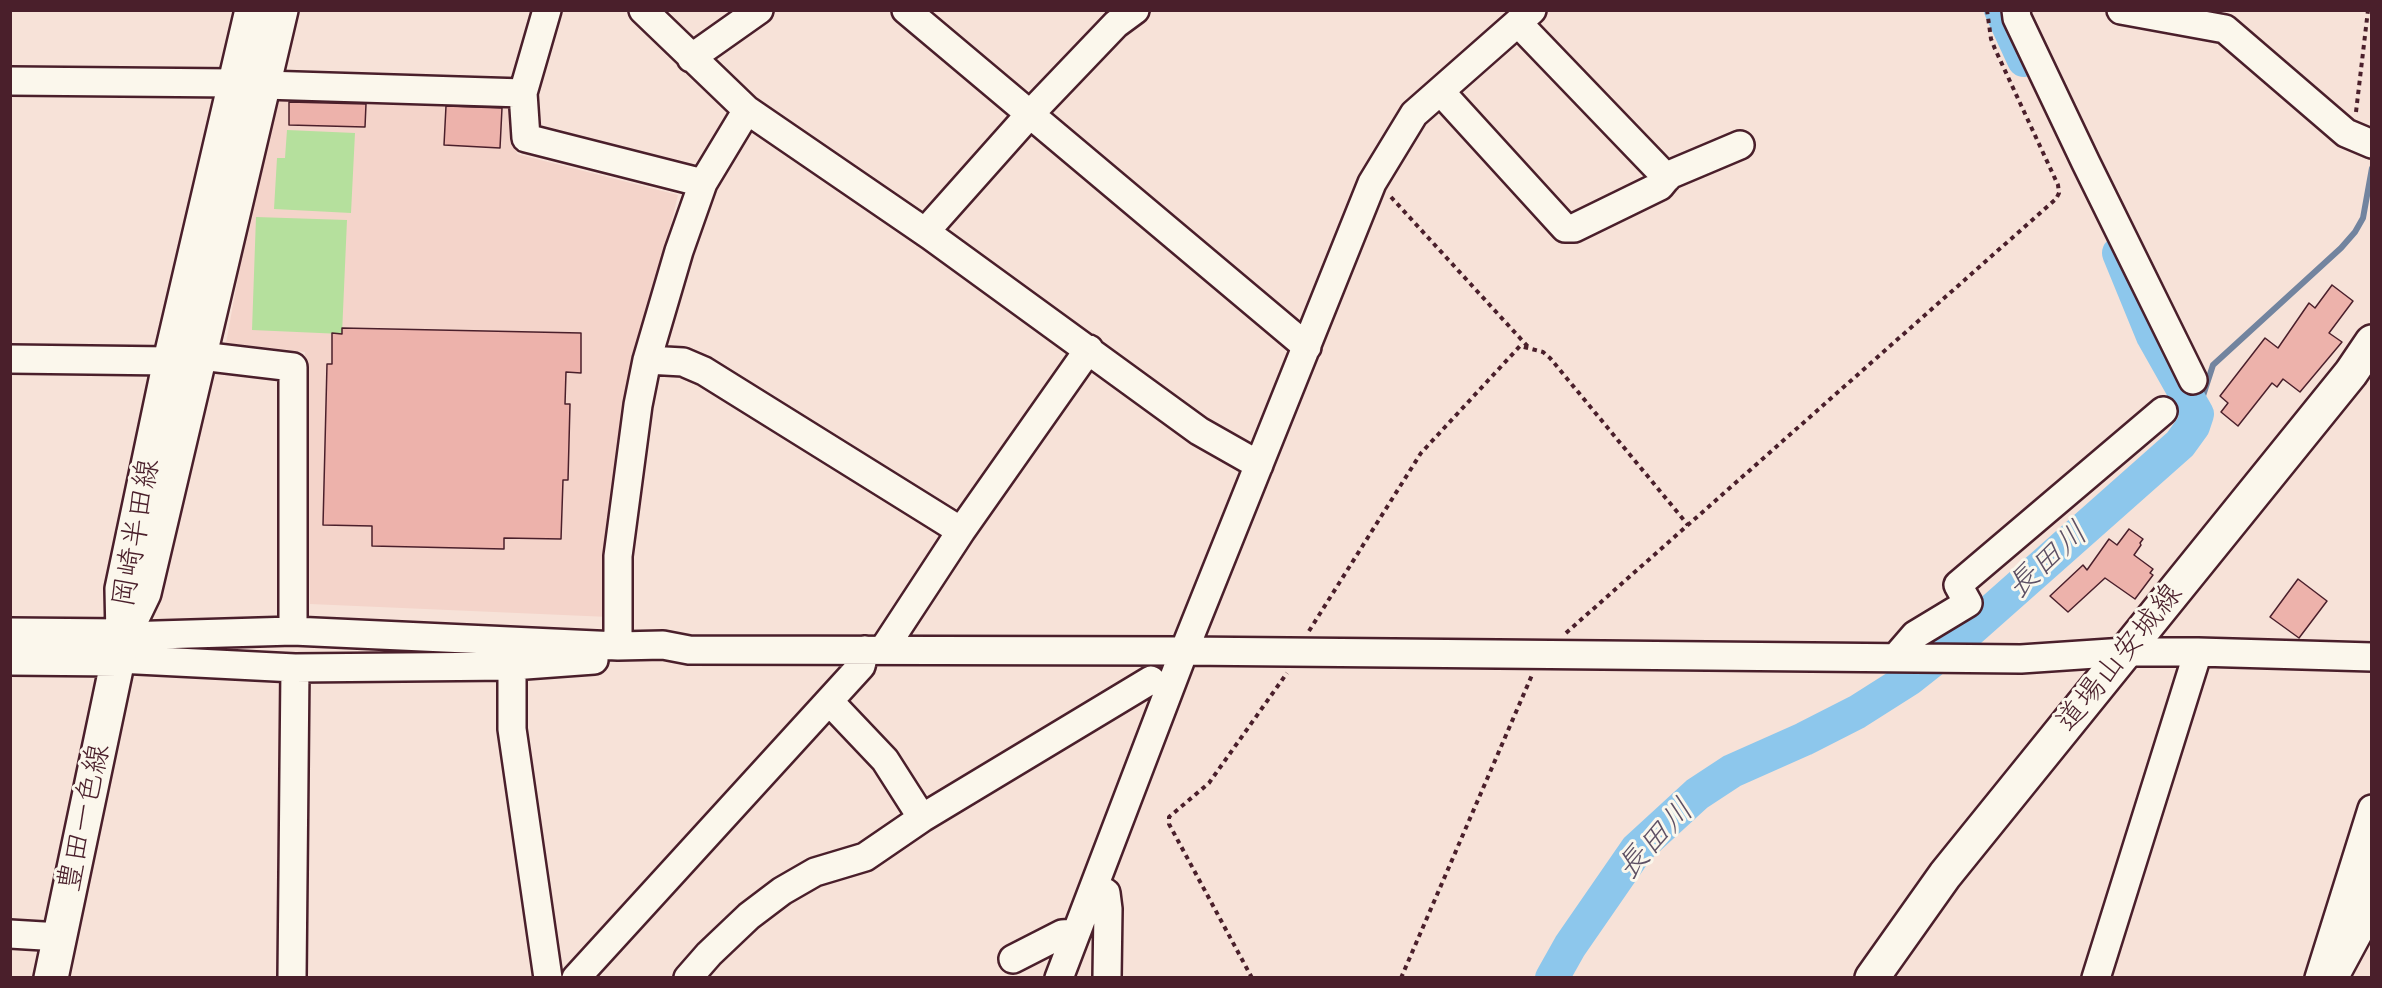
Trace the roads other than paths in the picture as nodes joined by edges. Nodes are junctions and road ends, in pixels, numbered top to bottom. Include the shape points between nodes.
1 (252, 10) edge
2 (281, 10) edge
3 (548, 10) edge
4 (643, 10) edge
5 (759, 10) edge
6 (906, 10) edge
7 (2016, 10) edge
8 (2121, 10) edge
9 (1123, 14) edge
10 (1525, 17) edge
11 (691, 58) junction
12 (10, 81) edge
13 (249, 84) junction
14 (1440, 91) junction
15 (523, 93) junction
16 (747, 110) junction
17 (1030, 114) junction
18 (2363, 140) edge
19 (1740, 145) dead end
20 (1667, 178) junction
21 (703, 183) junction
22 (925, 232) junction
23 (2372, 342) edge
24 (1307, 347) junction
25 (1089, 349) junction
26 (185, 358) junction
27 (10, 359) edge
28 (647, 360) junction
29 (2193, 380) dead end
30 (2163, 411) dead end
31 (1259, 465) junction
32 (961, 531) junction
33 (293, 631) junction
34 (10, 634) edge
35 (618, 646) junction
36 (121, 648) junction
37 (689, 650) junction
38 (874, 650) junction
39 (1184, 651) junction
40 (2125, 652) junction
41 (2198, 652) junction
42 (1896, 657) junction
43 (2372, 657) edge
44 (10, 658) edge
45 (512, 666) junction
46 (295, 668) junction
47 (1151, 680) dead end
48 (829, 701) junction
49 (2372, 809) edge
50 (922, 818) junction
51 (2372, 865) edge
52 (1095, 886) junction
53 (1076, 933) junction
54 (10, 934) edge
55 (60, 936) junction
56 (1013, 959) dead end
57 (51, 978) edge
58 (292, 978) edge
59 (548, 978) edge
60 (576, 978) edge
61 (688, 978) edge
62 (1059, 978) edge
63 (1107, 978) edge
64 (1872, 978) edge
65 (2096, 978) edge
66 (2319, 978) edge
67 (2334, 978) edge

1 - 13 main road, 岡崎半田線
2 - 13 main road, 岡崎半田線
3 - 15 street
4 - 11 street
5 - 11 street
6 - 17 street
7 - 29 street via 2086,164
8 - 18 street via 2225,29 2346,133
9 - 17 street
10 - 14 street
10 - 20 street
11 - 16 street
12 - 13 street
13 - 15 street
13 - 26 main road, 岡崎半田線
14 - 20 street via 1565,228 1574,228 1660,186
14 - 24 street via 1414,114 1374,179
15 - 21 street via 526,138
16 - 21 street
16 - 22 street
17 - 22 street
17 - 24 street
19 - 20 street
21 - 28 street
22 - 25 street
23 - 40 main road, 道場山安城線
24 - 31 street
25 - 31 street via 1198,431
25 - 32 street
26 - 27 street
26 - 33 street via 293,367
26 - 36 main road, 岡崎半田線 via 144,593
28 - 32 street via 683,362 704,371
28 - 35 street via 618,556
30 - 42 street via 1958,585 1968,603 1915,635
31 - 39 street
32 - 38 street
33 - 35 street
33 - 36 street
34 - 36 main road
35 - 37 street via 663,645
36 - 44 main road
36 - 46 street
36 - 55 main road, 豊田一色線
37 - 38 street
37 - 45 street via 666,656
38 - 39 street
38 - 48 street
39 - 42 street
39 - 52 street
40 - 41 street
40 - 42 street via 2021,659
40 - 64 main road, 道場山安城線 via 1945,875
41 - 43 street
41 - 65 street
45 - 46 street
45 - 59 street via 512,729
46 - 58 street
47 - 50 street
48 - 50 street via 885,760
48 - 60 street
49 - 66 street
50 - 61 street via 865,856 815,872 782,891 749,916
51 - 67 street via 2361,928
52 - 53 street
52 - 63 street via 1106,893
53 - 56 street via 1062,934
53 - 62 street
54 - 55 street
55 - 57 main road, 豊田一色線

